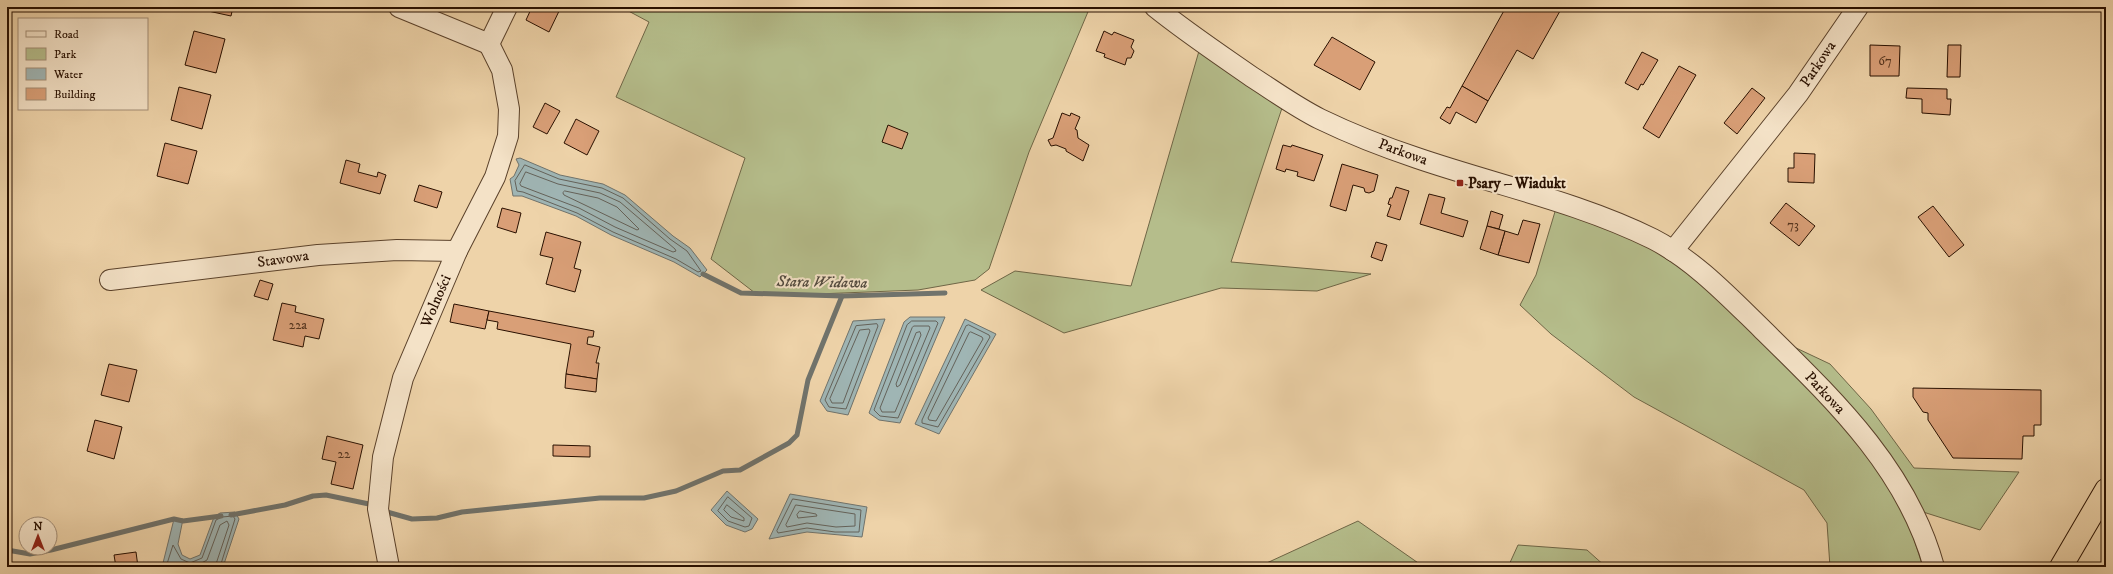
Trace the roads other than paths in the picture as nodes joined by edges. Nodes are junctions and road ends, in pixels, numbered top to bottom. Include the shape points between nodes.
1 (399, 7) edge
2 (507, 7) edge
3 (1155, 7) edge
4 (1858, 7) edge
5 (490, 44) junction
6 (457, 251) junction
7 (1673, 251) junction
8 (110, 280) dead end
9 (2106, 490) edge
10 (389, 567) edge
11 (1934, 567) edge
12 (2061, 567) edge

1 - 5 street
2 - 5 street
3 - 7 street, Parkowa via 1192,37 1319,118 1417,158 1586,212 1655,240
4 - 7 street, Parkowa via 1798,94
5 - 6 street, Wolności via 502,70 509,109 508,136 495,177
6 - 8 street, Stawowa via 397,250 318,254
6 - 10 street, Wolności via 403,378 382,457 378,509
7 - 11 street, Parkowa via 1734,301 1819,384 1882,457 1909,502
9 - 12 highway

